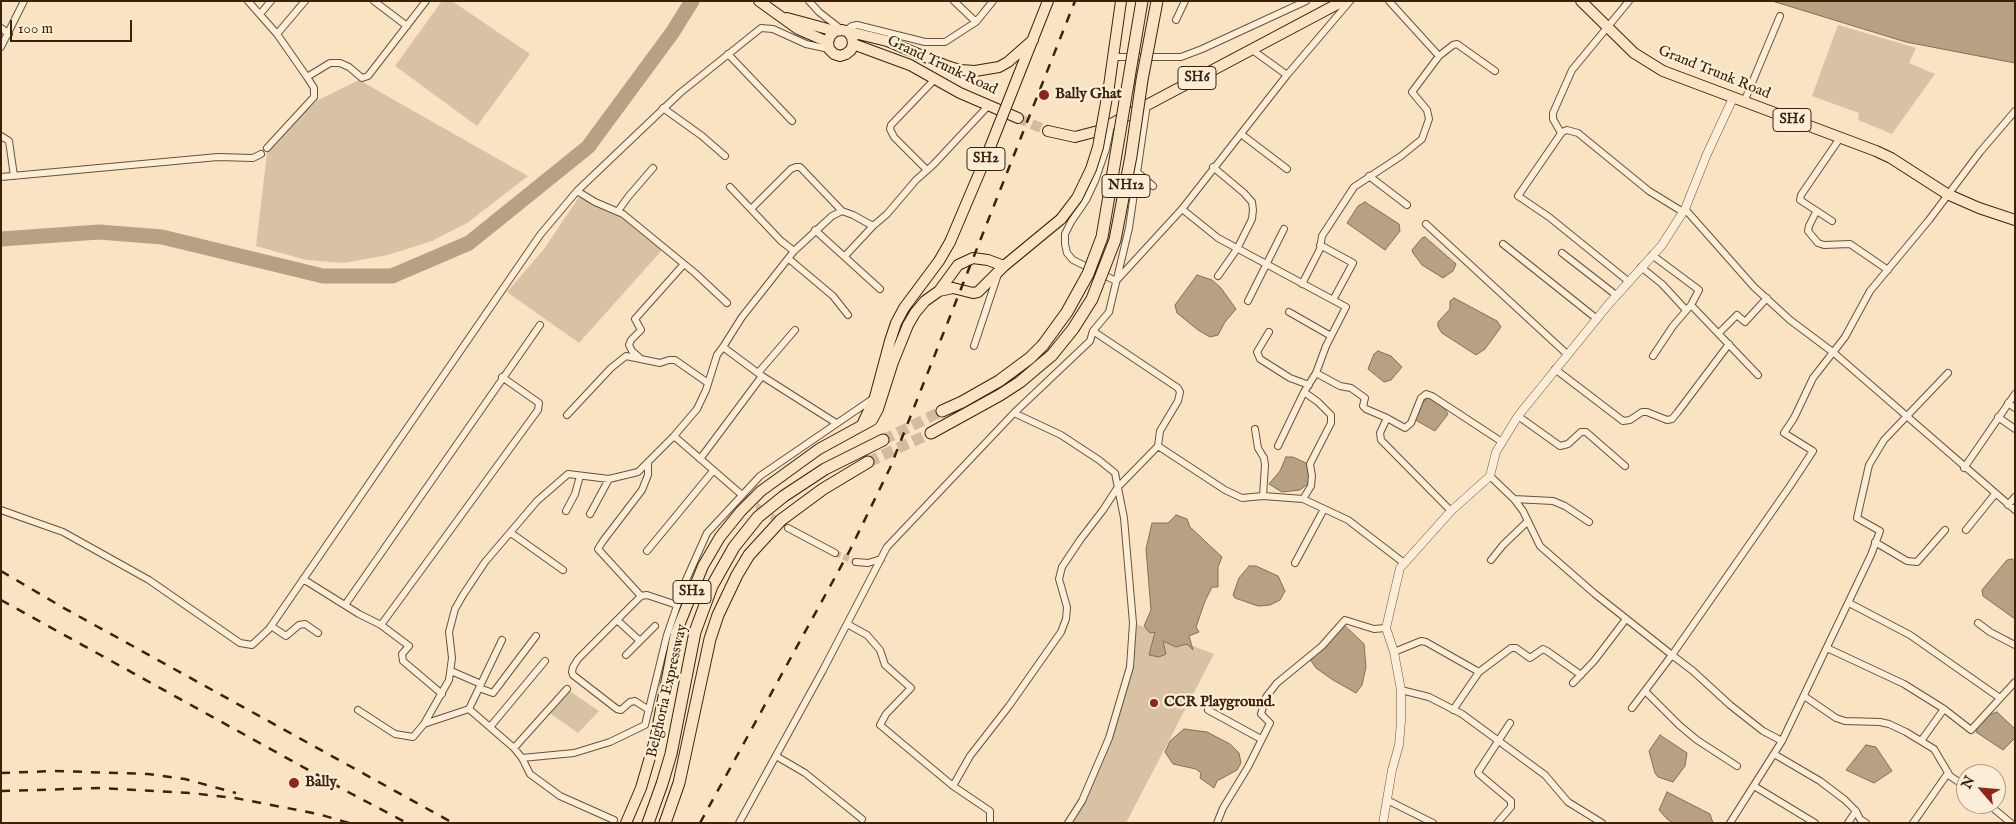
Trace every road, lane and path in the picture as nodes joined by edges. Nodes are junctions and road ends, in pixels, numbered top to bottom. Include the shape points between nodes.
1 (24, 1) edge
2 (248, 1) edge
3 (271, 1) edge
4 (305, 1) edge
5 (374, 1) edge
6 (426, 1) edge
7 (759, 1) edge
8 (809, 1) edge
9 (954, 1) edge
10 (993, 1) edge
11 (1048, 1) edge
12 (1121, 1) edge
13 (1142, 1) edge
14 (1158, 1) edge
15 (1185, 1) edge
16 (1306, 1) edge
17 (1343, 1) edge
18 (1350, 1) edge
19 (1389, 1) edge
20 (1581, 1) edge
21 (1629, 1) edge
22 (260, 14) junction
23 (1780, 16) dead end
24 (784, 17) junction
25 (1176, 20) dead end
26 (976, 22) junction
27 (407, 26) junction
28 (1, 28) edge
29 (1607, 28) junction
30 (842, 31) junction
31 (9, 34) junction
32 (277, 34) junction
33 (1033, 40) junction
34 (853, 44) junction
35 (829, 45) junction
36 (1, 46) edge
37 (1251, 49) junction
38 (728, 54) junction
39 (1114, 56) junction
40 (1439, 56) junction
41 (1494, 71) dead end
42 (1287, 75) junction
43 (308, 77) junction
44 (934, 80) junction
45 (1733, 98) junction
46 (1744, 102) junction
47 (1147, 104) junction
48 (988, 105) junction
49 (663, 108) junction
50 (2015, 111) edge
51 (1018, 118) tunnel mouth
52 (792, 121) dead end
53 (1111, 125) junction
54 (1048, 131) tunnel mouth
55 (1561, 133) junction
56 (1240, 134) junction
57 (1, 136) edge
58 (1840, 138) junction
59 (267, 148) dead end
60 (261, 154) dead end
61 (725, 156) dead end
62 (653, 168) dead end
63 (1213, 168) junction
64 (1287, 169) dead end
65 (927, 170) junction
66 (1136, 172) junction
67 (14, 176) junction
68 (1369, 176) junction
69 (1, 177) edge
70 (1153, 186) dead end
71 (730, 187) dead end
72 (577, 191) junction
73 (1947, 194) junction
74 (1407, 205) dead end
75 (751, 209) junction
76 (1182, 209) junction
77 (1684, 210) junction
78 (618, 211) junction
79 (842, 211) junction
80 (1816, 212) junction
81 (2015, 220) edge
82 (1832, 221) dead end
83 (1426, 224) dead end
84 (873, 226) junction
85 (1284, 229) dead end
86 (814, 230) junction
87 (1503, 244) dead end
88 (1320, 245) junction
89 (1237, 249) junction
90 (794, 251) junction
91 (1562, 253) dead end
92 (844, 256) junction
93 (1652, 256) junction
94 (789, 259) junction
95 (684, 264) junction
96 (1268, 265) junction
97 (1641, 266) junction
98 (1002, 269) junction
99 (1888, 270) junction
100 (1218, 276) dead end
101 (1116, 281) junction
102 (1628, 281) junction
103 (1302, 284) junction
104 (880, 289) dead end
105 (939, 290) junction
106 (1616, 295) junction
107 (1767, 298) junction
108 (1333, 300) junction
109 (1248, 301) dead end
110 (727, 304) dead end
111 (1688, 308) junction
112 (1289, 312) dead end
113 (848, 315) dead end
114 (1597, 319) junction
115 (540, 325) dead end
116 (795, 330) dead end
117 (1093, 331) junction
118 (1269, 332) dead end
119 (1719, 333) junction
120 (1331, 336) junction
121 (1729, 344) junction
122 (974, 346) dead end
123 (722, 347) junction
124 (1834, 353) junction
125 (1568, 355) junction
126 (1653, 356) dead end
127 (640, 359) junction
128 (1555, 369) junction
129 (1316, 373) junction
130 (1948, 373) dead end
131 (760, 374) junction
132 (1758, 376) dead end
133 (502, 377) junction
134 (884, 379) junction
135 (708, 383) junction
136 (1308, 385) junction
137 (1304, 392) junction
138 (2015, 394) edge
139 (875, 397) junction
140 (2008, 403) junction
141 (2015, 408) edge
142 (942, 411) tunnel mouth
143 (1014, 413) junction
144 (567, 415) dead end
145 (1518, 416) junction
146 (1908, 417) junction
147 (1998, 417) junction
148 (1387, 418) junction
149 (836, 423) junction
150 (860, 428) junction
151 (1255, 429) dead end
152 (2015, 429) edge
153 (931, 433) tunnel mouth
154 (674, 436) junction
155 (883, 440) tunnel mouth
156 (1502, 442) junction
157 (1158, 446) junction
158 (1278, 446) dead end
159 (700, 459) junction
160 (868, 462) tunnel mouth
161 (648, 463) junction
162 (1625, 466) dead end
163 (1964, 468) junction
164 (713, 471) junction
165 (580, 476) junction
166 (1490, 476) junction
167 (609, 478) junction
168 (1118, 486) junction
169 (1995, 494) junction
170 (742, 495) junction
171 (1263, 496) junction
172 (2015, 497) edge
173 (1303, 499) junction
174 (1514, 499) junction
175 (2008, 505) junction
176 (1324, 509) junction
177 (1, 510) edge
178 (2015, 510) edge
179 (566, 511) dead end
180 (1451, 511) junction
181 (590, 514) dead end
182 (1528, 521) junction
183 (1589, 522) dead end
184 (788, 528) tunnel mouth
185 (1945, 530) dead end
186 (1966, 530) dead end
187 (511, 533) junction
188 (1875, 542) junction
189 (647, 551) dead end
190 (835, 553) tunnel mouth
191 (881, 559) junction
192 (1491, 560) dead end
193 (856, 562) tunnel mouth
194 (1295, 563) dead end
195 (1404, 563) junction
196 (563, 570) dead end
197 (303, 579) junction
198 (640, 596) junction
199 (1849, 602) junction
200 (345, 605) junction
201 (677, 605) junction
202 (1626, 619) junction
203 (617, 620) junction
204 (1978, 623) dead end
205 (847, 624) junction
206 (381, 625) junction
207 (271, 626) junction
208 (655, 626) dead end
209 (1386, 628) junction
210 (318, 633) dead end
211 (536, 636) dead end
212 (502, 640) dead end
213 (640, 641) junction
214 (2015, 645) edge
215 (1827, 648) junction
216 (1394, 652) junction
217 (626, 655) dead end
218 (1672, 655) junction
219 (545, 661) dead end
220 (450, 671) junction
221 (1479, 672) junction
222 (1581, 675) junction
223 (2015, 682) edge
224 (1573, 683) dead end
225 (480, 686) junction
226 (568, 689) dead end
227 (1401, 690) junction
228 (1645, 690) junction
229 (442, 694) junction
230 (1804, 696) junction
231 (2000, 698) junction
232 (1632, 708) dead end
233 (470, 709) junction
234 (1944, 709) junction
235 (358, 710) dead end
236 (649, 710) junction
237 (1208, 710) dead end
238 (1453, 710) junction
239 (1510, 722) dead end
240 (424, 724) junction
241 (490, 726) junction
242 (1261, 739) junction
243 (1498, 741) junction
244 (1782, 741) junction
245 (1921, 742) junction
246 (514, 748) junction
247 (1774, 754) junction
248 (776, 756) junction
249 (522, 758) junction
250 (1737, 766) dead end
251 (1948, 773) junction
252 (1956, 780) edge
253 (953, 786) junction
254 (1754, 786) junction
255 (1387, 800) junction
256 (1856, 811) junction
257 (862, 819) dead end
258 (614, 820) dead end
259 (1498, 822) edge
260 (626, 823) edge
261 (648, 823) edge
262 (665, 823) edge
263 (739, 823) edge
264 (990, 823) edge
265 (1068, 823) edge
266 (1217, 823) edge
267 (1383, 823) edge
268 (1434, 823) edge
269 (1602, 823) edge
270 (1730, 823) edge
271 (1815, 823) edge
272 (1848, 823) edge
273 (1866, 823) edge
274 (1913, 823) edge

1 - 31 street
2 - 22 street
3 - 22 street
4 - 32 street
5 - 27 street
6 - 27 street
7 - 24 main road
8 - 30 street
9 - 26 street
10 - 26 street
11 - 33 main road
12 - 39 main road
13 - 142 highway, NH12, bridge via 1102,237 1088,274 1068,312 1043,345 1023,364 999,381
14 - 153 highway, NH12, bridge via 1115,240 1092,299 1073,330 1052,355 1020,382
15 - 25 street
16 - 39 street via 1181,57
17 - 37 main road, SH6
18 - 42 street
19 - 40 street
20 - 29 main road, Grand Trunk Road / SH6
21 - 29 street
22 - 32 street
23 - 46 street
24 - 30 main road
24 - 35 main road
26 - 30 street via 945,42 925,42 857,25
27 - 43 street via 368,76 362,78 340,62 330,63
28 - 31 street
29 - 45 main road, Grand Trunk Road / SH6 via 1648,62
29 - 55 street via 1578,61 1568,78 1553,116
30 - 33 main road via 887,41 947,66 975,71 1003,65
30 - 34 main road via 852,37
30 - 35 main road via 830,36
31 - 36 street
32 - 43 street
33 - 134 main road, SH2, bridge via 950,242 896,323
34 - 35 main road via 851,50 840,56 834,54
34 - 44 main road, Grand Trunk Road via 910,65
35 - 38 street via 806,44 773,29 761,28
37 - 42 street
37 - 47 main road, SH6
38 - 49 street
38 - 52 street
39 - 98 main road, bridge via 1098,147 1077,198 1060,219
40 - 41 street via 1457,44
40 - 68 street via 1412,92 1429,119 1422,139
42 - 56 street
43 - 59 street via 314,88 314,97
44 - 48 main road, Grand Trunk Road
44 - 65 street via 890,129
45 - 46 main road, Grand Trunk Road / SH6
45 - 77 street
46 - 58 main road, Grand Trunk Road / SH6
47 - 53 main road, SH6
47 - 66 street
48 - 51 main road, Grand Trunk Road
48 - 65 street
49 - 61 street
49 - 72 street
50 - 73 street
53 - 54 main road, SH6 via 1075,137
53 - 101 street via 1095,182 1070,222 1065,244 1073,260
55 - 77 street via 1567,130 1578,133 1633,179
55 - 102 street via 1518,196
56 - 63 street
56 - 64 street
57 - 67 street via 9,141
58 - 73 main road, Grand Trunk Road / SH6 via 1891,158
58 - 80 street via 1801,197 1801,202
60 - 67 street via 253,158 218,157
62 - 78 street
63 - 76 street
63 - 89 street via 1252,202 1252,219
65 - 84 street
66 - 70 street
66 - 101 street via 1129,228
67 - 69 street
68 - 74 street
68 - 88 street via 1354,187 1322,236
71 - 75 street
72 - 78 street
72 - 197 street via 540,236
73 - 81 main road, Grand Trunk Road / SH6
73 - 99 street
75 - 79 street via 796,166
75 - 90 street
76 - 89 street
76 - 101 street
77 - 93 street
77 - 107 street
78 - 95 street
79 - 84 street
79 - 86 street
80 - 82 street
80 - 99 street via 1808,231 1818,243 1850,244
83 - 125 street
84 - 92 street
85 - 96 street
86 - 90 street
86 - 92 street
87 - 114 street
88 - 103 street
88 - 108 street via 1353,263
89 - 96 street
89 - 100 street
90 - 94 street
91 - 106 street
92 - 104 street
93 - 97 street
93 - 111 street via 1698,288 1698,294
94 - 113 street via 833,296
94 - 123 street
95 - 110 street
95 - 127 street via 635,318 641,330 629,347
96 - 103 street
96 - 109 street
97 - 102 street
97 - 111 street
98 - 105 main road via 978,292 953,288
98 - 105 main road via 988,260 968,259 958,265
98 - 122 street
99 - 124 street via 1867,296
101 - 117 street via 1109,312
102 - 106 street
103 - 108 street
105 - 134 main road, SH2 via 925,302 908,325
106 - 114 street
107 - 119 street via 1745,322 1737,315
107 - 124 street
108 - 120 street via 1346,308
111 - 119 street
111 - 126 street
112 - 120 street
114 - 125 street
115 - 133 street
116 - 131 street
117 - 143 street via 1090,341
117 - 157 street via 1178,388 1178,401 1160,432
118 - 136 street via 1257,352 1260,359
119 - 121 street
120 - 129 street
121 - 128 street via 1677,413 1667,420 1642,412 1623,421
121 - 132 street
123 - 131 street
123 - 135 street
124 - 146 street
124 - 218 street via 1813,378 1784,433 1813,451
125 - 128 street
127 - 135 street via 660,363 675,360
127 - 144 street via 626,356
128 - 145 street
129 - 136 street
129 - 148 street via 1351,388 1365,398 1363,406 1366,409
130 - 146 street
131 - 149 street
131 - 159 street
133 - 200 street
133 - 206 street via 539,403 538,410
134 - 139 main road, SH2
134 - 150 main road, SH2 via 875,415
135 - 154 street via 696,409
136 - 137 street
137 - 158 street
137 - 173 street via 1331,415 1331,423 1310,464 1311,486
138 - 140 street
139 - 149 street
139 - 150 main road, SH2
140 - 141 street
140 - 147 street
143 - 168 street via 1060,435 1100,460 1115,473
143 - 191 street via 893,540
145 - 156 street
145 - 162 street via 1560,446 1586,432
146 - 163 street
146 - 188 street via 1884,440 1869,465 1857,518 1880,531
147 - 152 street
147 - 163 street
148 - 156 street via 1404,428 1411,422 1421,398 1426,394
148 - 180 street via 1380,433 1381,440
149 - 170 street via 760,476
150 - 260 main road, SH2 via 819,449 761,491 720,537 703,566 676,633 655,740 642,788
151 - 171 street via 1265,465
154 - 159 street
154 - 161 street
155 - 261 highway, Belghoria Expressway via 825,469 784,496 758,517 734,547 712,586 695,632 671,754
156 - 166 street
157 - 168 street
157 - 171 street via 1225,490 1242,498
159 - 164 street
160 - 262 highway, Belghoria Expressway via 781,520 754,549 738,575 710,639 681,776
161 - 167 street via 638,472
161 - 198 street via 648,475 642,490 598,549
163 - 169 street
164 - 170 street
164 - 189 street
165 - 167 street
165 - 179 street
165 - 187 street via 568,474 537,501
166 - 174 street
166 - 180 street
167 - 181 street
168 - 253 street via 1062,567 1060,579 1067,607 1061,632 970,756
168 - 265 street via 1133,623 1130,667 1109,738 1082,801
169 - 175 street
169 - 186 street
170 - 201 street via 708,533
171 - 173 street
172 - 175 street
173 - 176 street
174 - 182 street
174 - 183 street via 1553,501
175 - 178 street
176 - 194 street
176 - 195 street via 1348,520
177 - 207 street via 63,532 149,580 240,643 252,645
180 - 195 street
182 - 192 street
182 - 202 street via 1540,546
184 - 190 street
185 - 188 street via 1917,562 1907,561
187 - 196 street
187 - 220 street via 485,562 455,609 449,632
188 - 199 street
191 - 193 street
191 - 205 street
195 - 209 street via 1396,582
197 - 200 street
197 - 207 street
198 - 201 street via 647,595
198 - 203 street
199 - 215 street
199 - 231 street via 1910,635
200 - 206 street
201 - 236 street
202 - 218 street
202 - 222 street
203 - 213 street
203 - 236 street via 578,659 573,675 617,709 622,710 635,701
204 - 214 street
205 - 248 street
205 - 253 street via 867,635 880,650 885,665 911,688 880,725
206 - 229 street via 409,646 402,654 403,661
207 - 210 street via 286,636 299,624 305,624
208 - 213 street
209 - 216 street
209 - 242 street via 1374,629 1345,620 1322,646 1266,697 1261,714 1270,723
211 - 225 street via 493,693
212 - 225 street
213 - 217 street
215 - 230 street
215 - 234 street via 1904,684
216 - 221 street via 1422,641
216 - 227 street
218 - 228 street
218 - 244 street via 1763,731
219 - 241 street
220 - 225 street
220 - 229 street
221 - 222 street via 1513,647 1530,658 1542,650 1548,651
221 - 238 street
222 - 224 street
223 - 231 street
225 - 233 street
226 - 246 street
227 - 238 street via 1429,697
227 - 255 street via 1399,744
228 - 232 street
228 - 250 street via 1697,740
229 - 240 street
230 - 244 street
230 - 245 street via 1836,718 1889,724
231 - 234 street via 1971,730
233 - 240 street
233 - 241 street
234 - 245 street
235 - 240 street via 395,734 412,737
236 - 249 street via 646,725 610,742 574,753
237 - 242 street
238 - 243 street
239 - 243 street
241 - 246 street
242 - 266 street
243 - 259 street via 1478,772 1511,801
243 - 269 street via 1545,775 1568,802
244 - 247 street
245 - 251 street via 1934,749
246 - 249 street
247 - 254 street
247 - 256 street via 1820,781
248 - 257 street via 805,773
248 - 263 street
249 - 258 street via 530,774 560,796
251 - 252 street
251 - 274 street
253 - 264 street via 990,811
254 - 270 street
254 - 271 street
255 - 267 street
255 - 268 street
256 - 272 street
256 - 273 street

